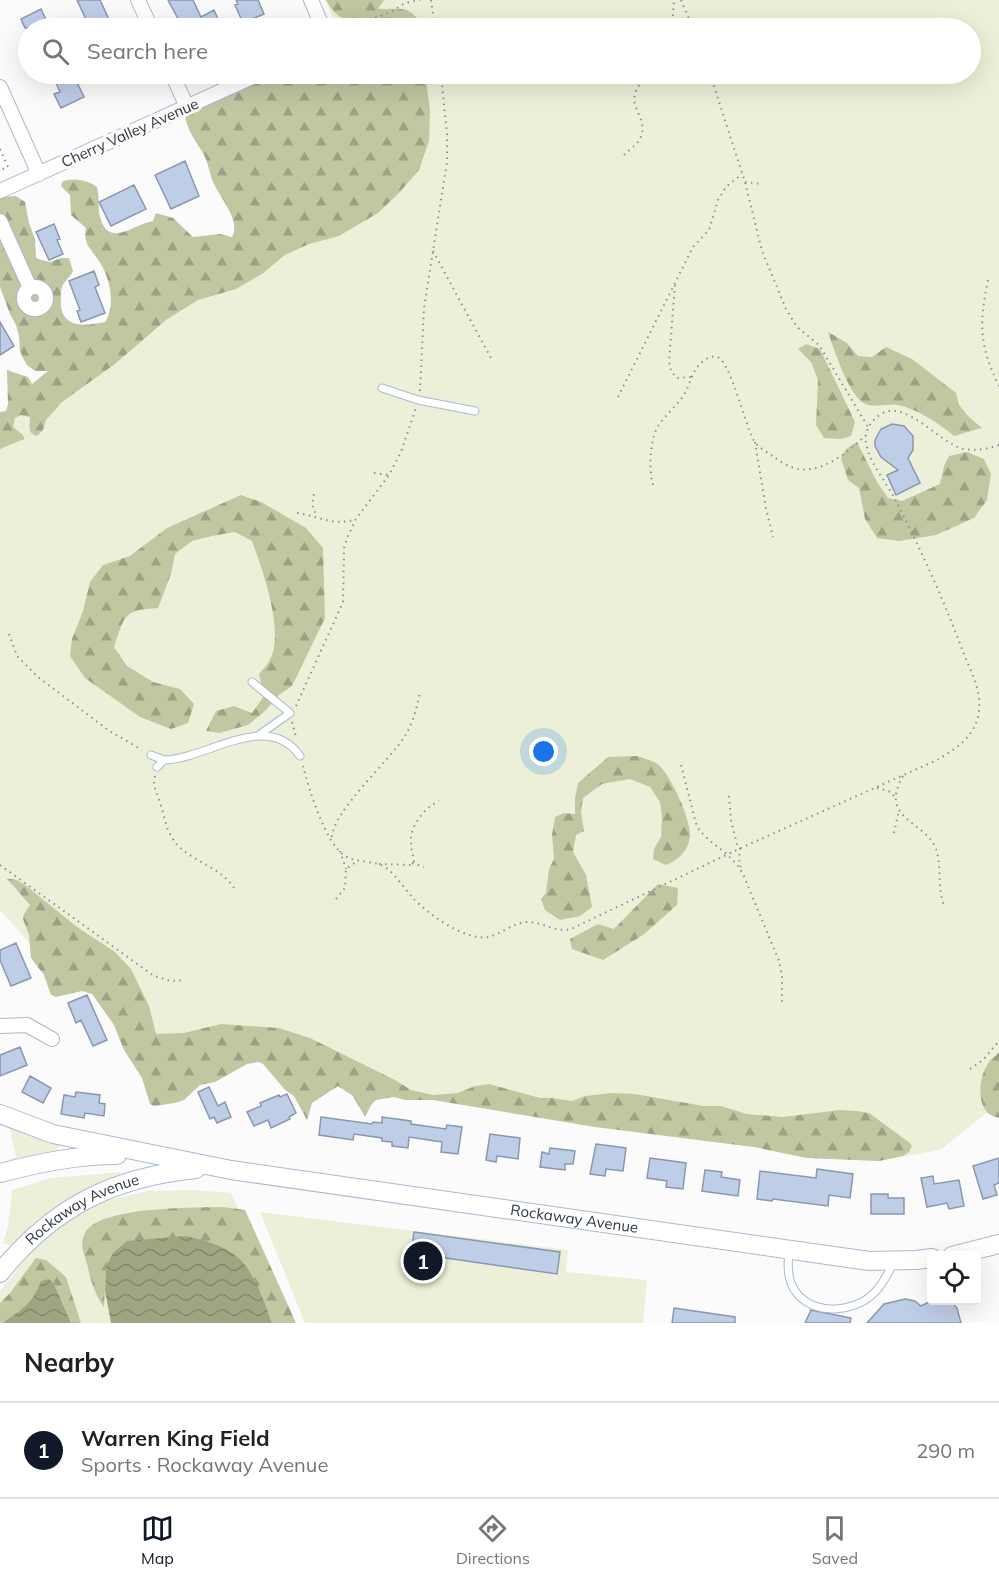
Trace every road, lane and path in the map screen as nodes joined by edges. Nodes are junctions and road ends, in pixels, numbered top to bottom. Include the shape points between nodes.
1 (138, 0) edge
2 (311, 0) edge
3 (420, 0) edge
4 (431, 0) edge
5 (674, 0) edge
6 (681, 0) edge
7 (146, 18) edge
8 (319, 18) edge
9 (374, 18) edge
10 (434, 18) edge
11 (673, 18) edge
12 (689, 18) edge
13 (177, 84) edge
14 (237, 84) edge
15 (442, 84) edge
16 (639, 84) edge
17 (713, 84) edge
18 (0, 87) edge
19 (187, 107) junction
20 (0, 149) edge
21 (624, 155) dead end
22 (0, 170) edge
23 (742, 173) junction
24 (39, 174) junction
25 (745, 182) junction
26 (762, 184) dead end
27 (0, 192) edge
28 (0, 221) edge
29 (433, 251) junction
30 (987, 280) dead end
31 (676, 281) junction
32 (30, 288) dead end
33 (492, 360) dead end
34 (691, 376) junction
35 (999, 386) edge
36 (382, 388) dead end
37 (618, 397) dead end
38 (418, 400) junction
39 (475, 411) dead end
40 (868, 427) junction
41 (866, 435) junction
42 (754, 442) junction
43 (999, 445) edge
44 (374, 473) dead end
45 (389, 474) junction
46 (653, 485) dead end
47 (314, 494) dead end
48 (297, 513) dead end
49 (318, 516) junction
50 (356, 519) junction
51 (773, 537) dead end
52 (9, 634) dead end
53 (252, 682) dead end
54 (420, 692) dead end
55 (290, 713) junction
56 (259, 735) junction
57 (151, 755) joint
58 (300, 756) junction
59 (164, 760) junction
60 (681, 765) dead end
61 (158, 767) joint
62 (904, 775) junction
63 (876, 788) junction
64 (729, 796) dead end
65 (896, 800) junction
66 (439, 801) dead end
67 (899, 810) junction
68 (894, 833) dead end
69 (332, 840) junction
70 (739, 848) junction
71 (340, 851) junction
72 (728, 854) junction
73 (358, 861) junction
74 (370, 863) junction
75 (412, 863) junction
76 (0, 865) edge
77 (424, 867) dead end
78 (346, 869) junction
79 (742, 872) junction
80 (234, 888) dead end
81 (336, 899) dead end
82 (944, 905) dead end
83 (185, 980) dead end
84 (782, 1006) dead end
85 (0, 1026) edge
86 (52, 1039) dead end
87 (999, 1041) edge
88 (970, 1070) dead end
89 (0, 1114) edge
90 (155, 1155) junction
91 (217, 1167) junction
92 (0, 1173) edge
93 (999, 1244) edge
94 (789, 1250) junction
95 (972, 1251) edge
96 (927, 1258) edge
97 (894, 1261) junction
98 (0, 1273) edge

1 - 7 street
2 - 8 street
3 - 9 path
4 - 10 path
5 - 11 path
6 - 12 path
13 - 19 street
14 - 19 street, Cherry Valley Avenue
15 - 29 path via 447,162
16 - 21 path via 633,97 641,117 641,135
17 - 23 path
18 - 24 street
19 - 24 street, Cherry Valley Avenue
20 - 22 path via 8,166
23 - 25 path
23 - 31 path via 718,200 709,230 693,248
24 - 27 street, Cherry Valley Avenue
25 - 26 path
25 - 40 path via 762,251 786,309 797,327 819,345
28 - 32 street
29 - 33 path
29 - 38 path via 421,330
30 - 35 path via 983,346
31 - 34 path via 669,361 676,378
31 - 37 path
34 - 42 path via 711,356 725,362
34 - 46 path via 682,398 655,434
36 - 38 lane
38 - 39 lane
38 - 45 path via 401,452
40 - 41 path
40 - 43 path via 885,412 898,411 962,448 976,450
41 - 42 path via 832,461 807,470 780,461
41 - 62 path via 874,463 920,548 978,692 976,723 968,737 953,751
42 - 51 path
44 - 45 path
45 - 50 path
47 - 49 path via 313,510
48 - 49 path
49 - 50 path via 337,523
50 - 55 path via 344,548 343,602
52 - 57 path via 17,656 38,677 108,730
53 - 55 lane
54 - 69 path via 408,731 335,824
55 - 56 lane
55 - 58 path
56 - 58 lane via 287,742
56 - 59 lane via 178,760
57 - 59 lane
58 - 69 path
59 - 61 lane
60 - 72 path via 697,827
61 - 80 path via 153,785 170,834 184,852 213,867
62 - 63 path
62 - 65 path
63 - 65 path via 891,792
63 - 70 path
64 - 70 path
65 - 67 path
66 - 75 path via 415,825
67 - 68 path
67 - 82 path via 936,849
69 - 71 path
70 - 72 path
70 - 79 path
71 - 73 path
71 - 78 path
72 - 74 path via 571,929 553,930 528,922 488,937 468,935 433,915 384,867
72 - 79 path
73 - 74 path
73 - 78 path
74 - 75 path
75 - 77 path
76 - 83 path via 154,976
78 - 81 path via 345,888
79 - 84 path via 779,961
85 - 86 street via 27,1025
87 - 88 path
89 - 90 main road, Rockaway Avenue via 53,1134
90 - 91 main road, Rockaway Avenue
90 - 92 main road, Rockaway Avenue via 91,1155
91 - 94 main road, Rockaway Avenue
91 - 98 main road, Rockaway Avenue via 167,1172 87,1198 39,1230
93 - 95 main road
94 - 97 main road, Rockaway Avenue
94 - 97 lane via 791,1284 815,1306 827,1309 841,1309 864,1300 878,1287
96 - 97 main road, Rockaway Avenue

